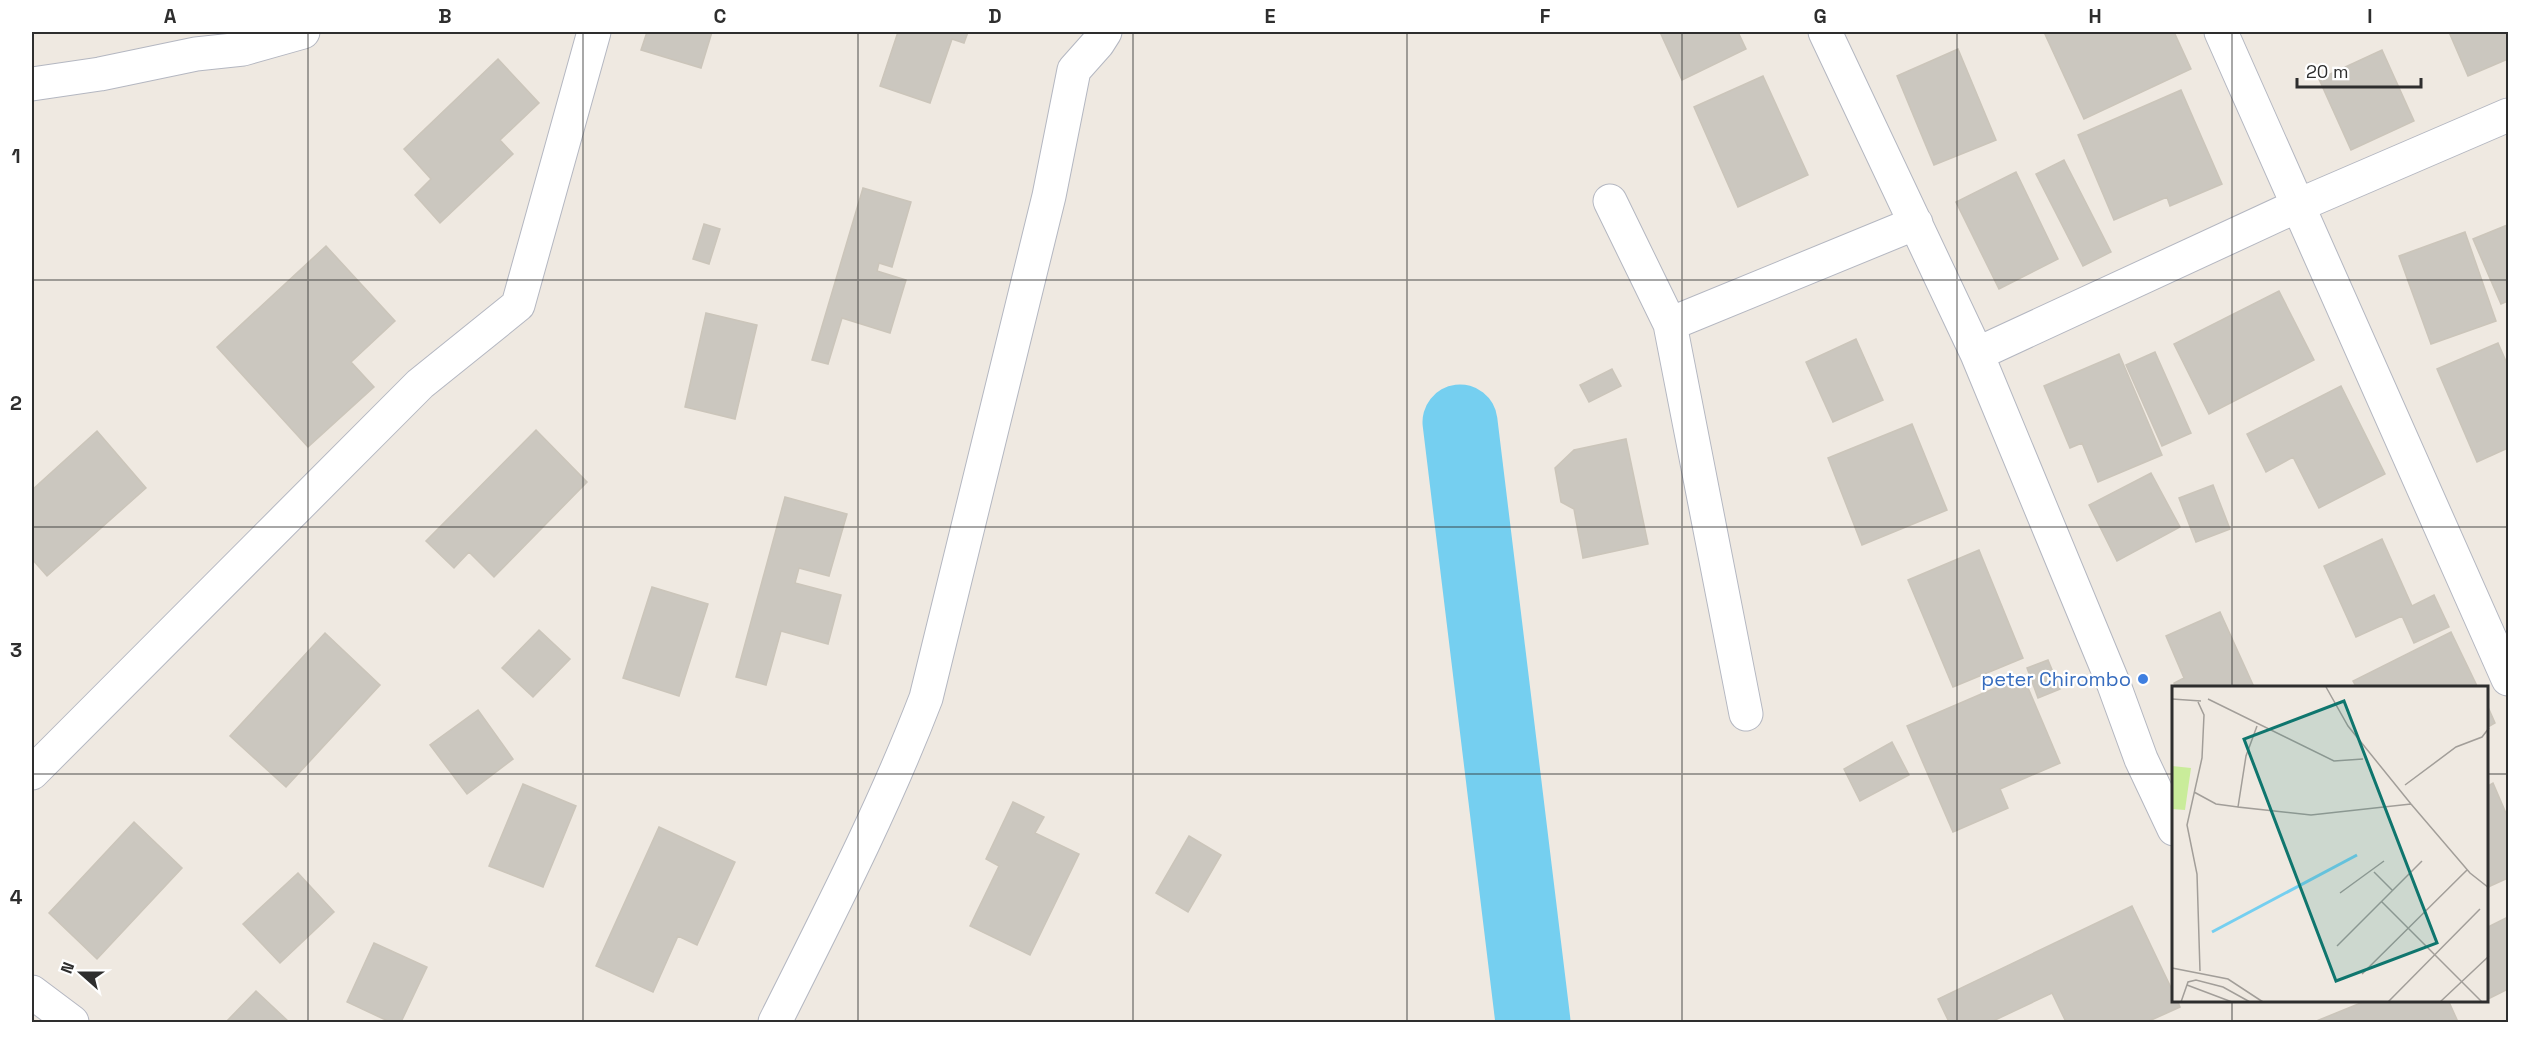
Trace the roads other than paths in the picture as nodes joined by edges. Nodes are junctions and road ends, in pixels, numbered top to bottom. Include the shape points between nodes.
1 (303, 32) edge
2 (594, 32) edge
3 (1105, 32) edge
4 (1825, 32) edge
5 (2221, 32) edge
6 (32, 84) edge
7 (2508, 115) edge
8 (1610, 201) dead end
9 (2299, 205) junction
10 (1916, 223) junction
11 (1670, 324) junction
12 (1977, 354) junction
13 (2508, 679) edge
14 (1746, 714) dead end
15 (32, 773) edge
16 (2172, 826) edge
17 (32, 992) edge
18 (72, 1023) edge
19 (775, 1023) edge

1 - 6 street via 243,49
2 - 15 street via 518,305 420,384
3 - 19 street via 1074,70 1049,196 926,698 904,756
4 - 10 street
5 - 9 street
7 - 9 street
8 - 11 street
9 - 12 street
9 - 13 street
10 - 11 street
10 - 12 street
11 - 14 street
12 - 16 street via 2141,759
17 - 18 street

